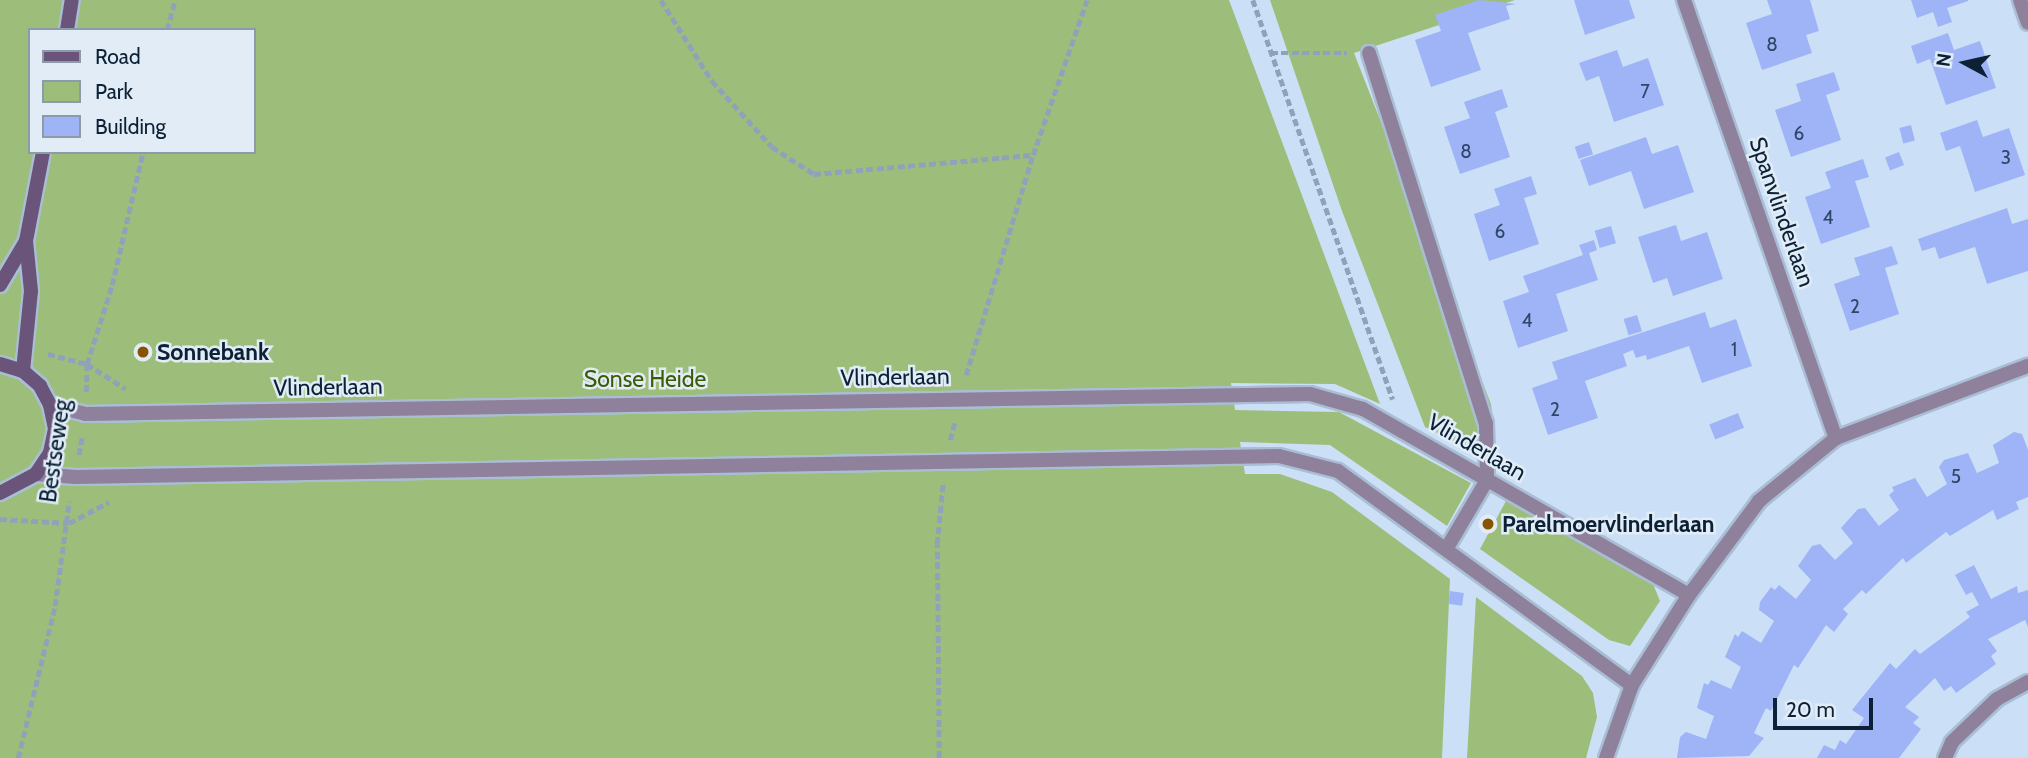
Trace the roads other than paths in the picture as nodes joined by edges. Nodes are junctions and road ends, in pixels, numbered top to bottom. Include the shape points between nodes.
1 (72, 0) edge
2 (1684, 0) edge
3 (2020, 0) edge
4 (2028, 23) edge
5 (67, 28) edge
6 (1369, 53) road end
7 (43, 154) edge
8 (26, 242) junction
9 (0, 285) edge
10 (0, 364) edge
11 (2028, 366) edge
12 (23, 372) junction
13 (50, 405) junction
14 (1836, 438) junction
15 (36, 474) junction
16 (1487, 480) junction
17 (0, 493) edge
18 (1447, 548) junction
19 (1689, 595) junction
20 (2028, 682) edge
21 (1632, 685) junction
22 (1606, 758) edge
23 (1945, 758) edge

1 - 5 street
2 - 14 street, Spanvlinderlaan
3 - 4 street
6 - 16 street via 1480,393 1486,423
7 - 8 street
8 - 9 street
8 - 12 street via 31,290
10 - 12 street
11 - 14 street
12 - 13 street via 40,386
13 - 15 street via 52,441
13 - 16 street, Vlinderlaan via 85,414 1310,394 1363,409
14 - 19 street via 1759,501
15 - 17 street
15 - 18 street via 76,477 1279,456 1338,471
16 - 18 street
16 - 19 street, Vlinderlaan
18 - 21 street
19 - 21 street
20 - 23 street via 1997,699 1952,742
21 - 22 street

